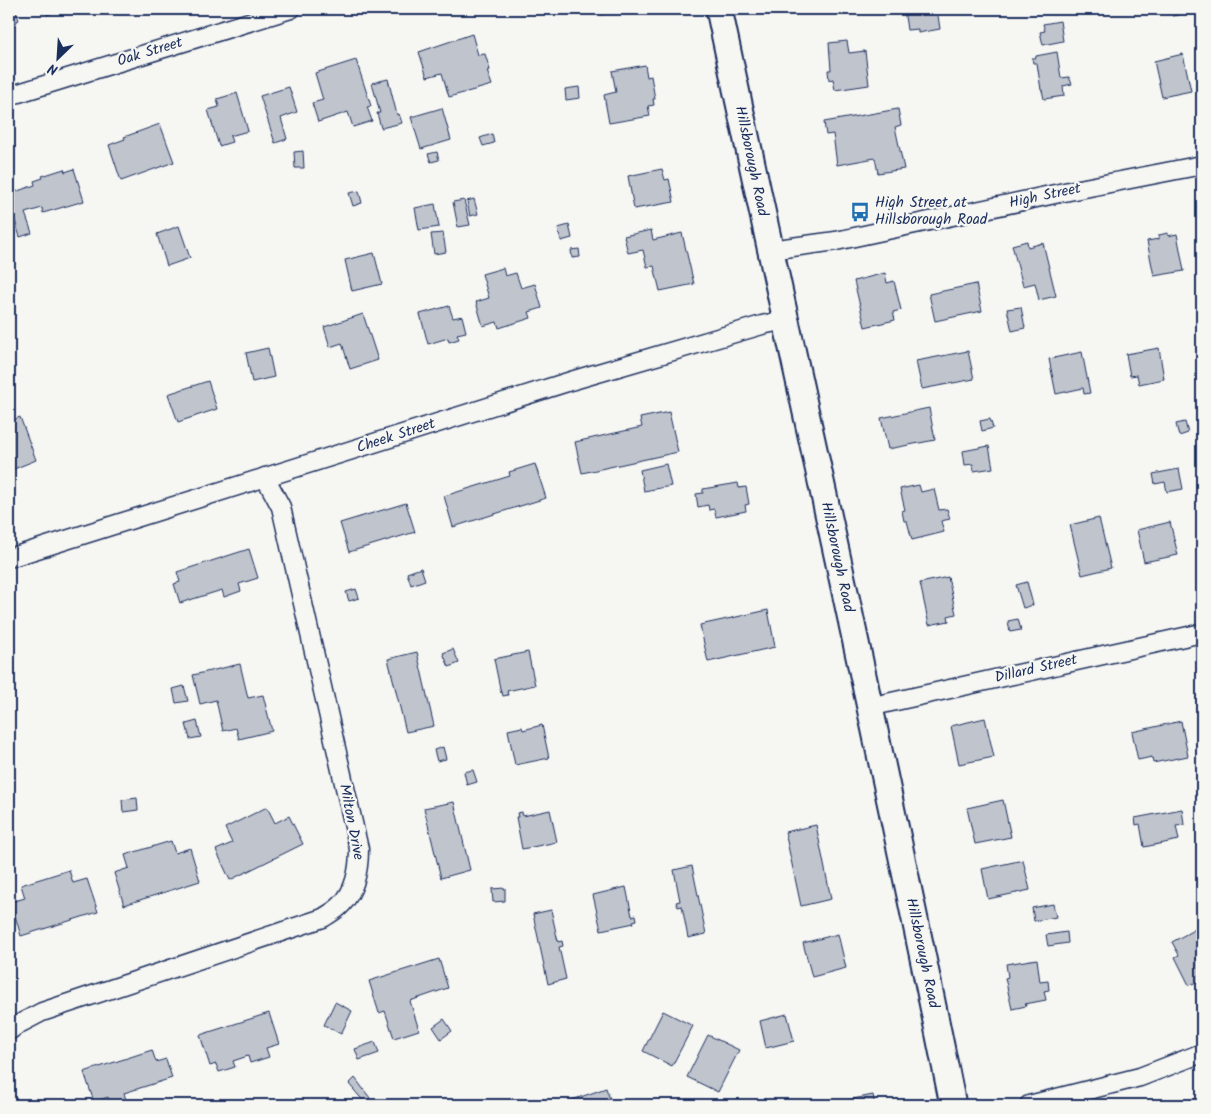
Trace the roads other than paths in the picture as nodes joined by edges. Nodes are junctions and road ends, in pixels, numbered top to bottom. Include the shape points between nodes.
1 (291, 9) edge
2 (719, 9) edge
3 (9, 96) edge
4 (1202, 165) edge
5 (770, 250) junction
6 (785, 320) junction
7 (265, 477) junction
8 (9, 558) edge
9 (1202, 633) edge
10 (870, 707) junction
11 (9, 1031) edge
12 (1202, 1053) edge
13 (953, 1105) edge
14 (1029, 1105) edge

1 - 3 street, Oak Street
2 - 5 street, Hillsborough Road
4 - 5 street, High Street via 836,241
5 - 6 street, Hillsborough Road
6 - 7 street, Cheek Street via 574,380
6 - 10 street, Hillsborough Road
7 - 8 street, Cheek Street
7 - 11 street, Milton Drive via 281,507 359,849 359,867 352,889 342,905 323,918 42,1012
9 - 10 street, Dillard Street
10 - 13 street, Hillsborough Road
12 - 14 street via 1140,1077

